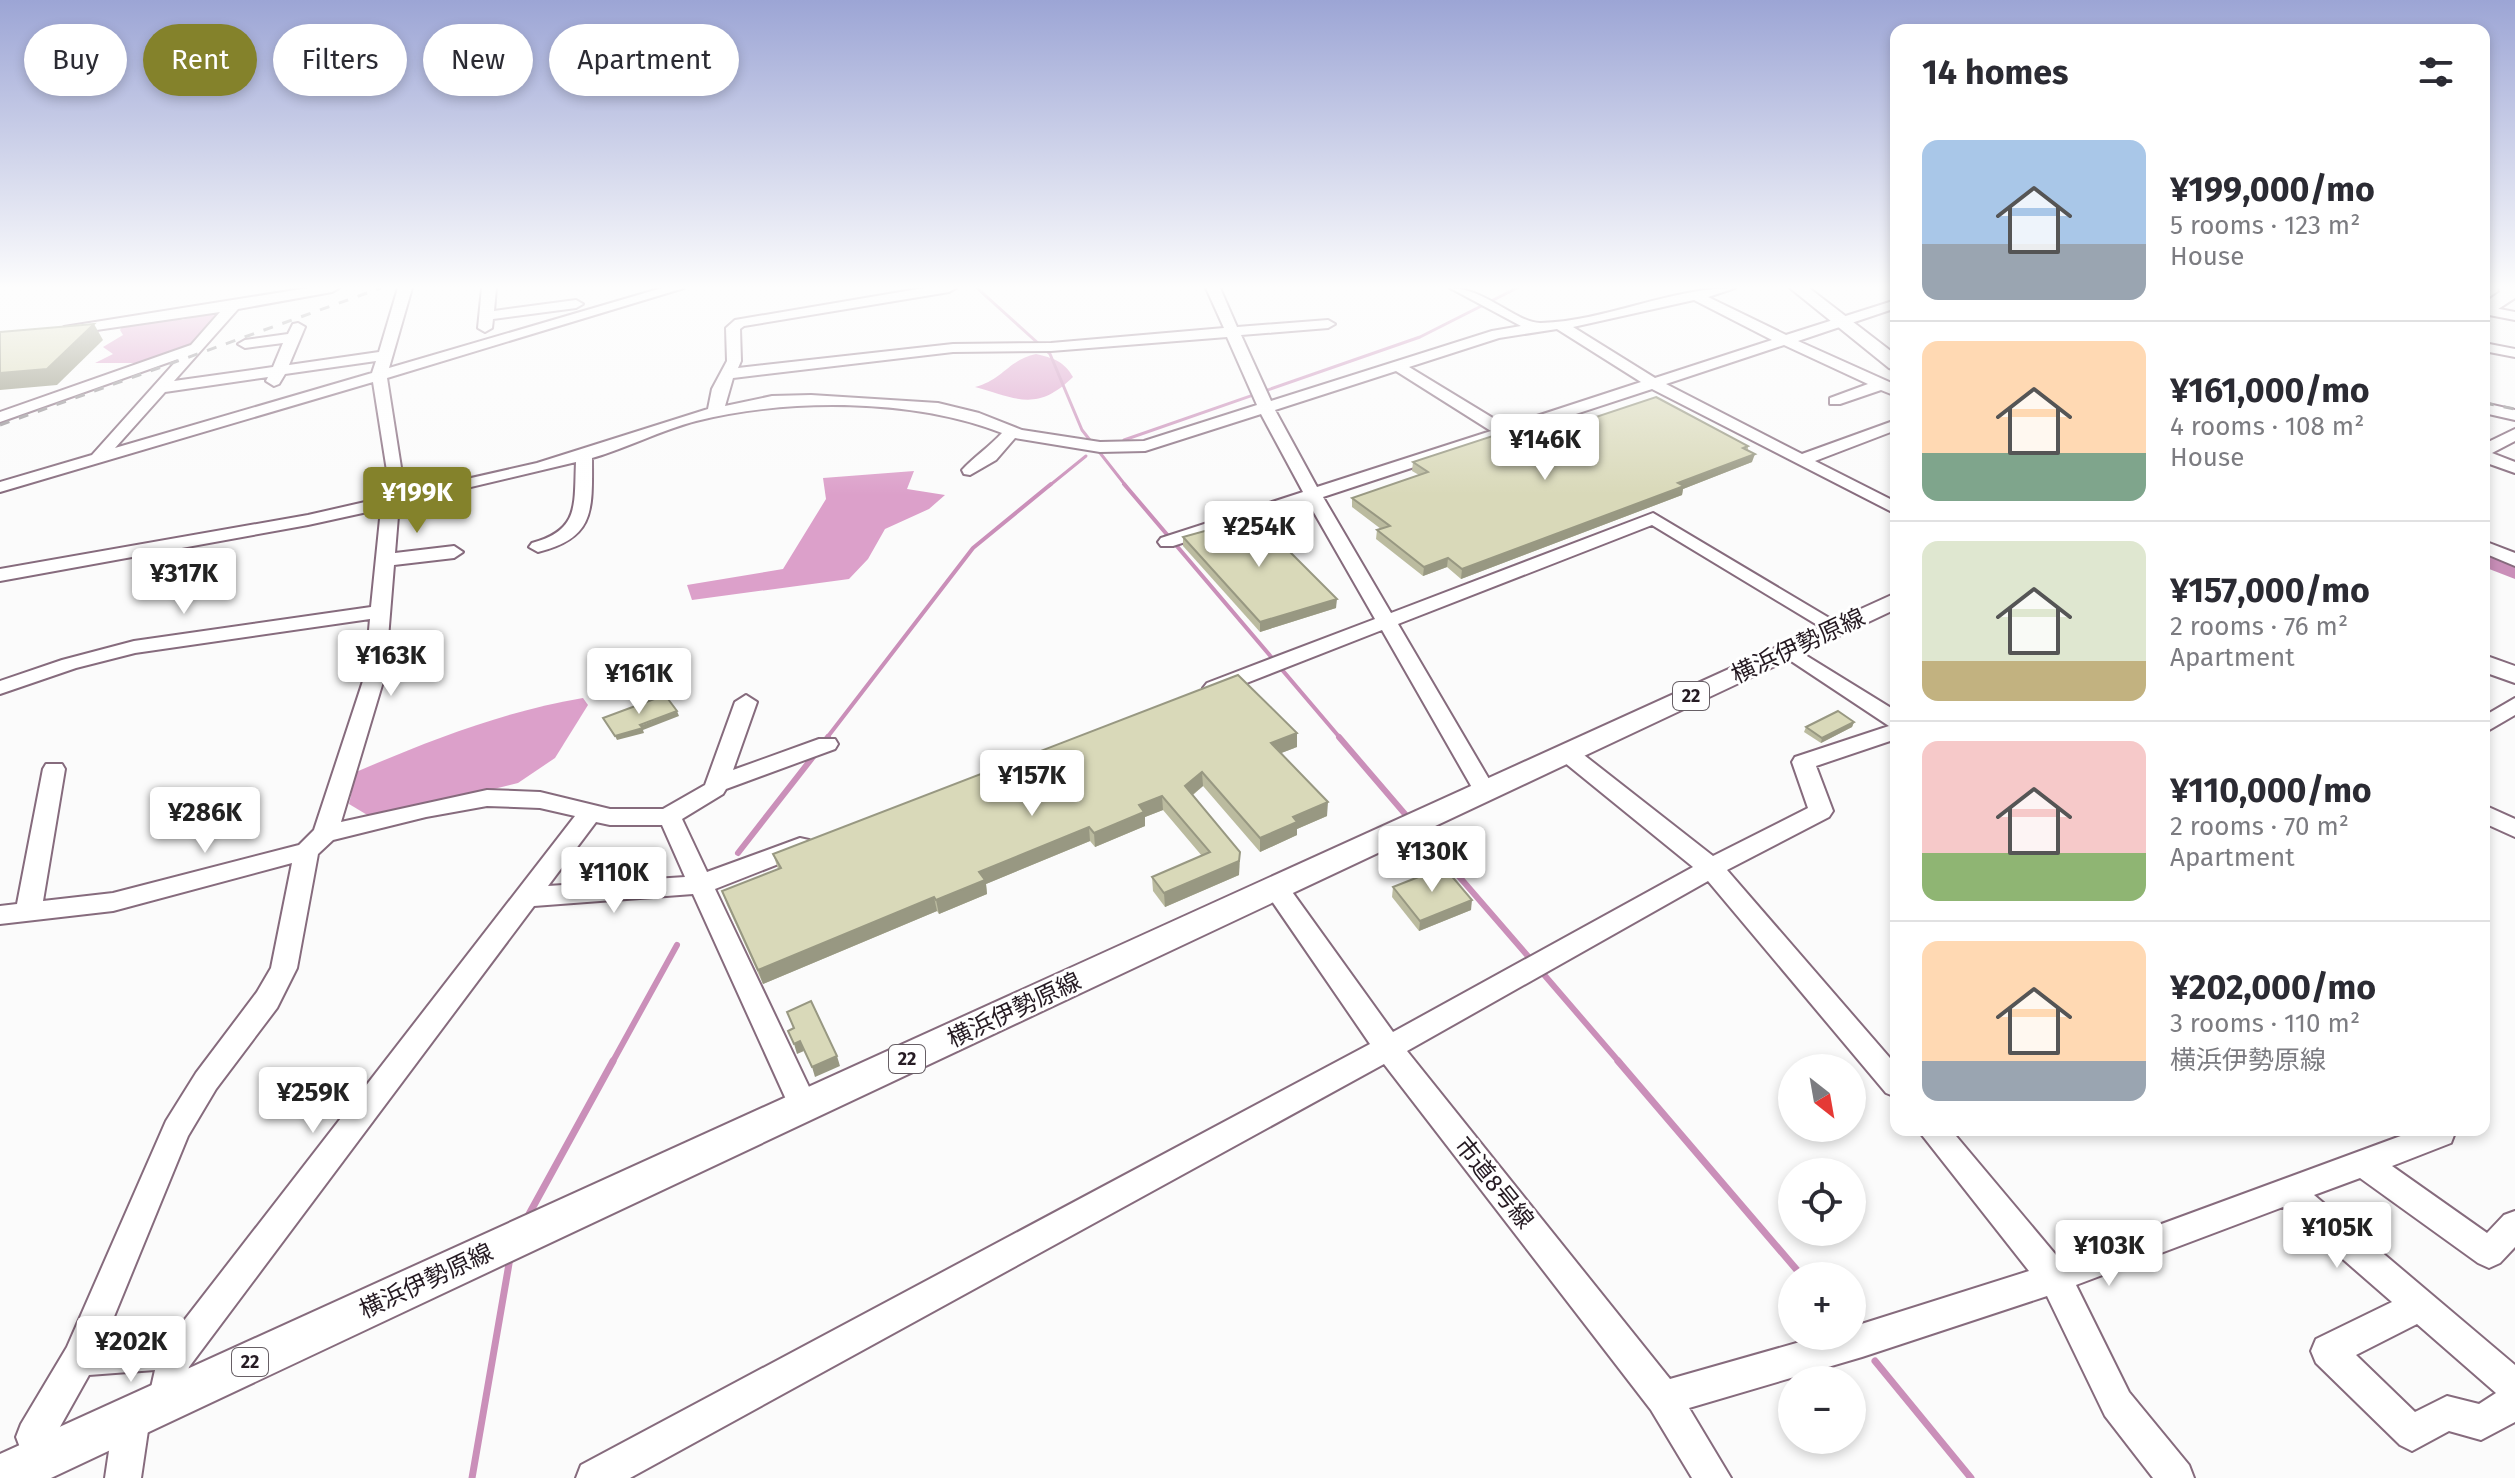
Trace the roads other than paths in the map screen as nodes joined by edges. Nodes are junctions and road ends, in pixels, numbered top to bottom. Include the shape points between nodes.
1 (170, 357) edge
2 (190, 357) edge
3 (285, 357) edge
4 (376, 357) edge
5 (385, 357) edge
6 (441, 357) edge
7 (734, 357) edge
8 (876, 357) edge
9 (1244, 357) edge
10 (1422, 357) edge
11 (1610, 357) edge
12 (1732, 357) edge
13 (1821, 357) edge
14 (185, 363) junction
15 (1396, 365) junction
16 (729, 374) junction
17 (379, 375) junction
18 (275, 378) junction
19 (1651, 383) junction
20 (165, 387) junction
21 (1889, 388) edge
22 (1262, 398) junction
23 (1835, 401) dead end
24 (2490, 409) edge
25 (716, 410) junction
26 (2515, 415) edge
27 (0, 417) edge
28 (1890, 427) edge
29 (0, 431) edge
30 (1503, 431) junction
31 (1015, 434) junction
32 (2515, 434) edge
33 (2490, 450) edge
34 (584, 456) junction
35 (2490, 457) edge
36 (101, 460) junction
37 (1801, 460) junction
38 (2515, 468) edge
39 (970, 470) dead end
40 (0, 487) edge
41 (1314, 494) junction
42 (393, 500) junction
43 (1890, 506) edge
44 (1171, 541) dead end
45 (538, 547) dead end
46 (2490, 549) edge
47 (454, 552) dead end
48 (385, 560) junction
49 (2515, 560) edge
50 (0, 575) edge
51 (1890, 603) edge
52 (383, 611) junction
53 (1386, 623) junction
54 (1836, 628) junction
55 (1789, 651) junction
56 (2490, 657) edge
57 (2490, 665) edge
58 (2515, 667) edge
59 (2515, 675) edge
60 (0, 688) edge
61 (1189, 698) edge
62 (746, 702) dead end
63 (2515, 705) edge
64 (1890, 717) edge
65 (2490, 722) edge
66 (1890, 733) edge
67 (818, 748) dead end
68 (1567, 753) junction
69 (54, 769) dead end
70 (718, 784) junction
71 (1485, 791) junction
72 (591, 812) junction
73 (669, 816) junction
74 (2490, 816) edge
75 (2515, 829) edge
76 (823, 837) edge
77 (316, 843) junction
78 (1711, 868) junction
79 (700, 885) junction
80 (1276, 888) junction
81 (525, 897) junction
82 (28, 912) junction
83 (0, 915) edge
84 (1388, 1048) junction
85 (1890, 1078) edge
86 (804, 1108) junction
87 (1938, 1136) edge
88 (2436, 1136) edge
89 (2364, 1163) junction
90 (2287, 1191) junction
91 (2515, 1225) edge
92 (2055, 1278) junction
93 (2422, 1305) junction
94 (179, 1352) junction
95 (79, 1359) junction
96 (2515, 1387) edge
97 (1663, 1398) junction
98 (2515, 1402) edge
99 (149, 1409) junction
100 (34, 1437) dead end
101 (0, 1478) edge
102 (123, 1478) edge
103 (594, 1478) edge
104 (1713, 1478) edge
105 (2176, 1478) edge

1 - 27 street
2 - 14 street
3 - 18 street
4 - 18 street
5 - 17 street
6 - 17 street
7 - 16 street
8 - 16 street
9 - 22 street
10 - 15 street
11 - 19 street
12 - 19 street
13 - 21 street
14 - 20 street
14 - 29 street
15 - 22 street
15 - 30 street
16 - 25 street
17 - 36 street
17 - 42 street via 395,471
18 - 20 street
19 - 30 street
19 - 37 street
20 - 36 street
21 - 23 street
22 - 31 street via 1159,443 1109,448
22 - 41 street
24 - 26 street
25 - 31 street via 781,400 954,410
25 - 34 street
28 - 37 street
30 - 41 street
31 - 39 street
32 - 33 street
34 - 42 street
34 - 45 street via 581,508 571,535
35 - 38 street
36 - 40 street
37 - 43 street
41 - 44 street
41 - 53 street
42 - 48 street
42 - 50 street via 274,527
46 - 49 street
47 - 48 street
48 - 52 street
51 - 54 main road, 横浜伊勢原線 / 22
52 - 60 street via 134,647
52 - 77 street via 375,675
53 - 54 street via 1653,518
53 - 61 street
53 - 71 street
54 - 55 main road, 横浜伊勢原線 / 22
55 - 64 street
55 - 68 main road, 横浜伊勢原線 / 22
56 - 58 main road
57 - 59 main road
62 - 70 street
63 - 65 street
66 - 78 street via 1803,762 1821,811
67 - 70 street
68 - 71 main road, 横浜伊勢原線 / 22
68 - 78 street
69 - 82 street
70 - 73 street
71 - 80 main road, 横浜伊勢原線 / 22
72 - 73 street via 636,820
72 - 77 street via 540,800 487,798 426,809
72 - 81 street
73 - 79 street
74 - 75 street
76 - 79 street
77 - 82 street via 113,902
77 - 95 street via 284,968 176,1130
78 - 84 street
78 - 85 street
79 - 81 street
79 - 86 street
80 - 84 street, 市道8号線
80 - 86 main road, 横浜伊勢原線 / 22
81 - 94 street
82 - 83 street
84 - 97 street, 市道8号線
84 - 103 street
86 - 99 main road, 横浜伊勢原線 / 22
87 - 92 street
88 - 89 street
89 - 90 street
89 - 91 street via 2489,1253
90 - 92 street
90 - 93 street
92 - 97 street
92 - 105 street via 2117,1404
93 - 96 street
93 - 98 street via 2328,1351 2412,1433 2447,1413 2481,1422
94 - 95 street
94 - 99 street
95 - 100 street
97 - 104 street, 市道8号線
99 - 101 main road, 横浜伊勢原線 / 22
99 - 102 street

